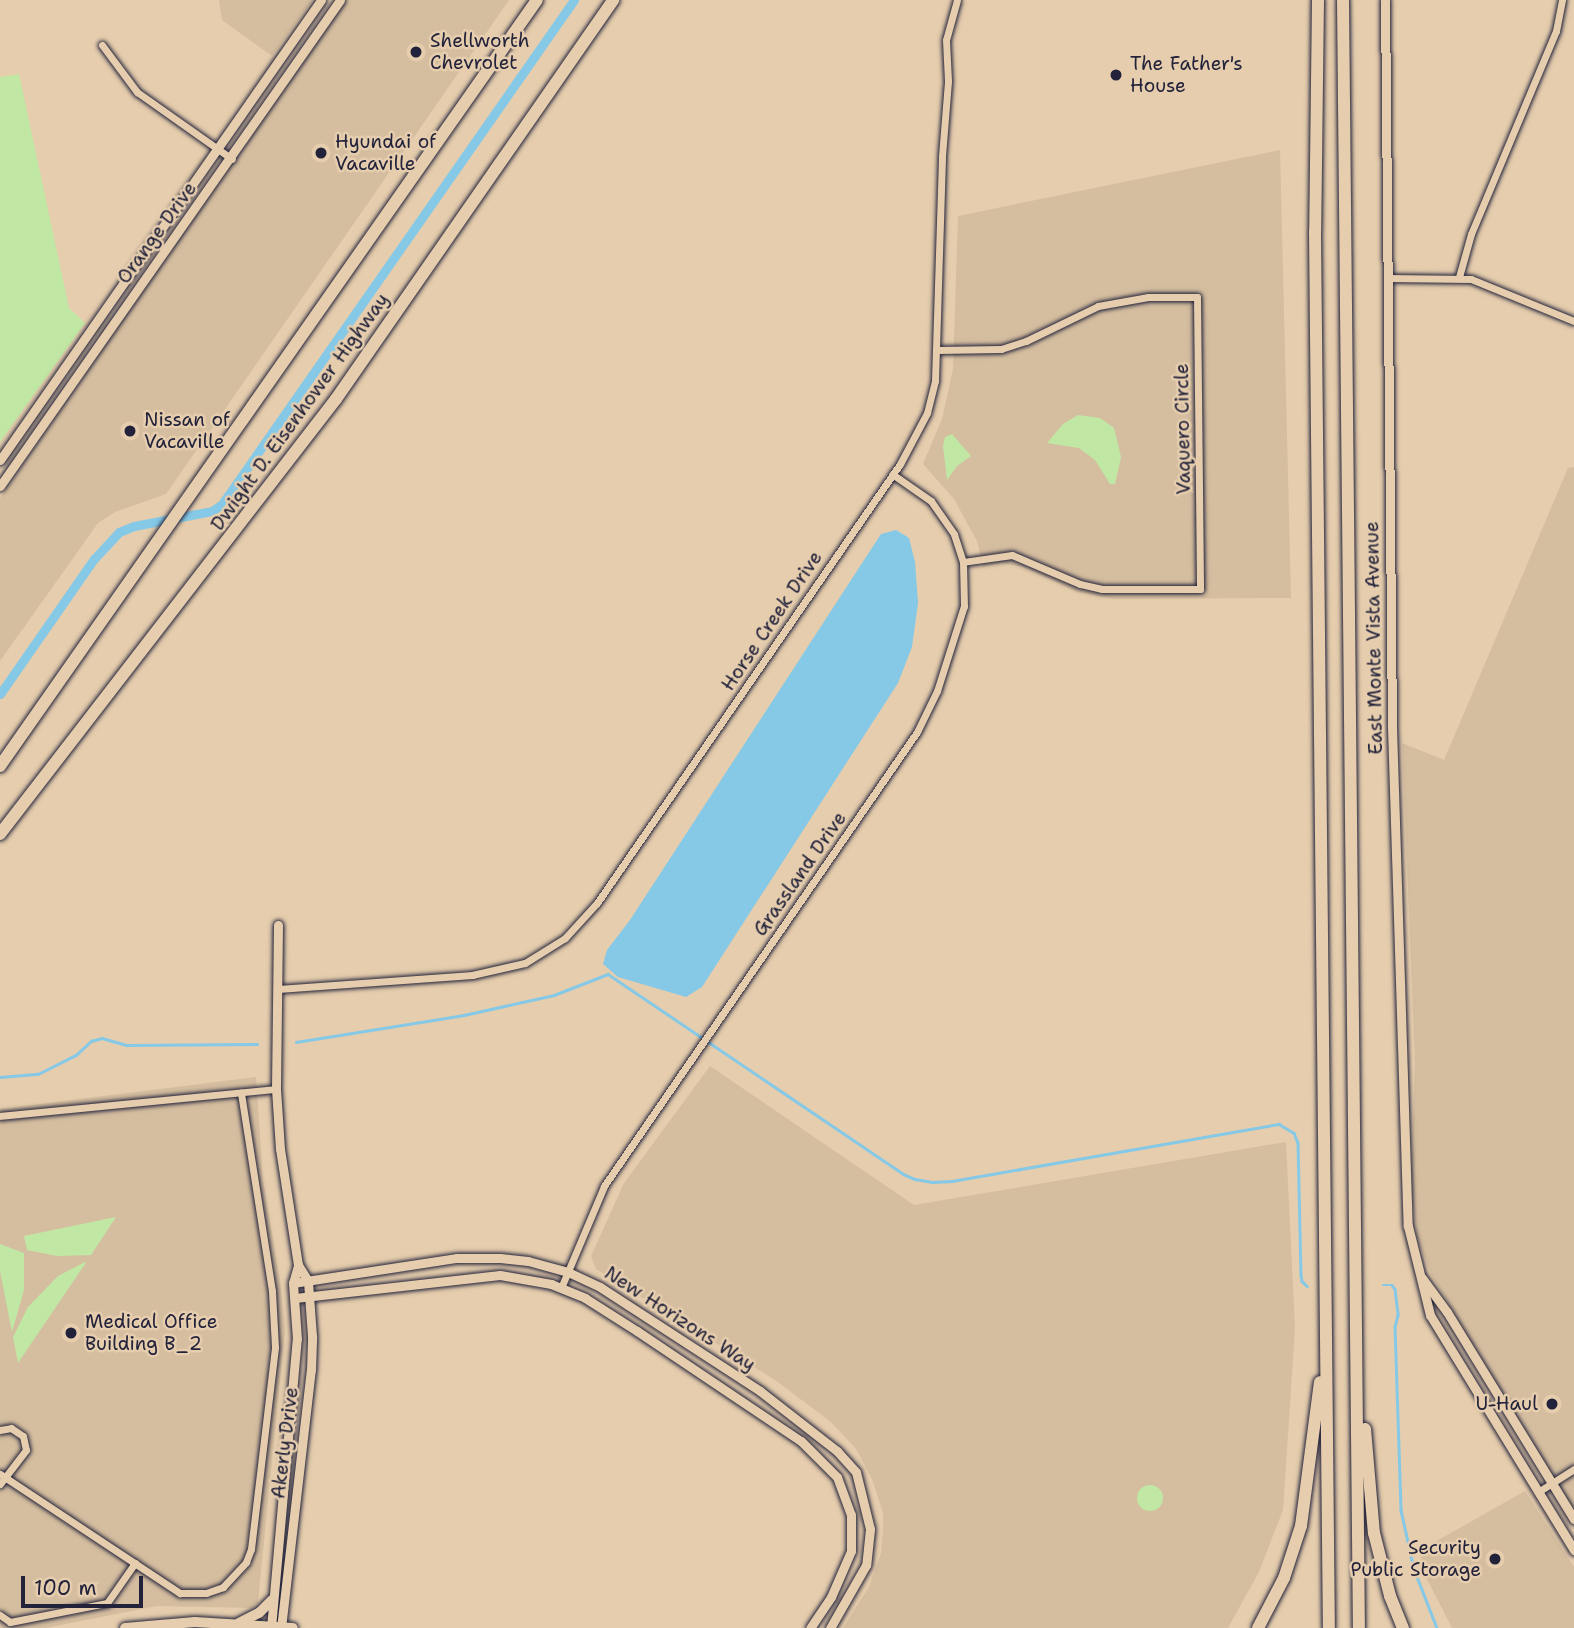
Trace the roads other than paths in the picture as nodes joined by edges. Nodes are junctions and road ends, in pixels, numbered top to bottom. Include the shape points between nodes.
1 (321, 0) edge
2 (340, 0) edge
3 (537, 0) edge
4 (613, 0) edge
5 (957, 0) edge
6 (1318, 0) edge
7 (1343, 0) edge
8 (1385, 0) edge
9 (1562, 0) edge
10 (103, 45) dead end
11 (219, 149) junction
12 (232, 159) junction
13 (1459, 277) junction
14 (1387, 278) junction
15 (1574, 321) edge
16 (937, 350) junction
17 (0, 460) edge
18 (892, 474) junction
19 (0, 486) edge
20 (963, 562) junction
21 (0, 766) edge
22 (0, 834) edge
23 (278, 925) dead end
24 (278, 989) junction
25 (276, 1089) junction
26 (241, 1092) junction
27 (0, 1116) edge
28 (298, 1265) junction
29 (568, 1272) junction
30 (1419, 1274) junction
31 (308, 1281) junction
32 (293, 1283) junction
33 (561, 1288) junction
34 (309, 1296) junction
35 (295, 1298) junction
36 (1356, 1314) junction
37 (1326, 1333) junction
38 (0, 1430) edge
39 (1574, 1469) edge
40 (2, 1478) edge
41 (1552, 1483) junction
42 (1538, 1492) junction
43 (1574, 1519) edge
44 (1574, 1550) edge
45 (135, 1563) junction
46 (272, 1600) junction
47 (0, 1615) edge
48 (239, 1623) junction
49 (276, 1627) edge
50 (125, 1628) edge
51 (293, 1628) edge
52 (810, 1628) edge
53 (830, 1628) edge
54 (1258, 1628) edge
55 (1329, 1628) edge
56 (1359, 1628) edge
57 (1404, 1628) edge

1 - 11 street, Orange Drive
2 - 12 street, Orange Drive
3 - 21 highway, Dwight D. Eisenhower Highway
4 - 22 highway, Dwight D. Eisenhower Highway via 329,410
5 - 16 street, Horse Creek Drive via 946,40
6 - 37 highway via 1315,232
7 - 36 highway
8 - 14 street, East Monte Vista Avenue
9 - 13 street via 1556,31 1472,234
10 - 11 street via 137,92
11 - 12 street
11 - 17 street, Orange Drive
12 - 19 street, Orange Drive
13 - 14 street
13 - 15 street
14 - 30 street, East Monte Vista Avenue via 1394,799 1408,1226
16 - 18 street, Horse Creek Drive via 927,413
16 - 20 street, Vaquero Circle via 1001,349 1098,306 1148,297 1197,297 1200,589 1102,589 1012,555
18 - 20 street, Grassland Drive via 931,501 954,534
18 - 24 street, Horse Creek Drive via 597,903 565,938 525,963 472,975
20 - 29 street, Grassland Drive via 964,606 937,691 917,732 604,1186
23 - 24 street, Akerly Drive
24 - 25 street, Akerly Drive
25 - 26 street
25 - 28 street, Akerly Drive
26 - 27 street
26 - 45 street via 272,1291 275,1347 251,1549 234,1578 206,1592 180,1593
28 - 31 street, Akerly Drive
28 - 32 street, Akerly Drive
29 - 31 street, New Horizons Way via 528,1261 457,1258
29 - 33 street, Grassland Drive
29 - 53 street, New Horizons Way via 600,1287 760,1391 837,1451 856,1472 870,1529 866,1565
30 - 41 street, East Monte Vista Avenue
30 - 42 street, East Monte Vista Avenue via 1430,1315
31 - 32 street, New Horizons Way
31 - 34 street, Akerly Drive
32 - 35 street, Akerly Drive
33 - 34 street, New Horizons Way via 500,1275
33 - 52 street, New Horizons Way via 725,1388 801,1441 837,1477 851,1515 851,1551 831,1597
34 - 35 street, New Horizons Way
34 - 49 street, Akerly Drive via 311,1370
35 - 46 street, Akerly Drive via 297,1357
36 - 56 highway
36 - 57 highway via 1374,1533 1390,1596
37 - 54 highway via 1301,1526 1284,1578
37 - 55 highway
38 - 40 street via 11,1428 23,1436 26,1450
39 - 41 street
40 - 45 street
41 - 42 street
41 - 43 street, East Monte Vista Avenue
42 - 44 street, East Monte Vista Avenue
45 - 47 street via 107,1603 10,1622
46 - 48 main road
46 - 49 street, Akerly Drive
48 - 49 main road
48 - 50 main road
49 - 51 main road

